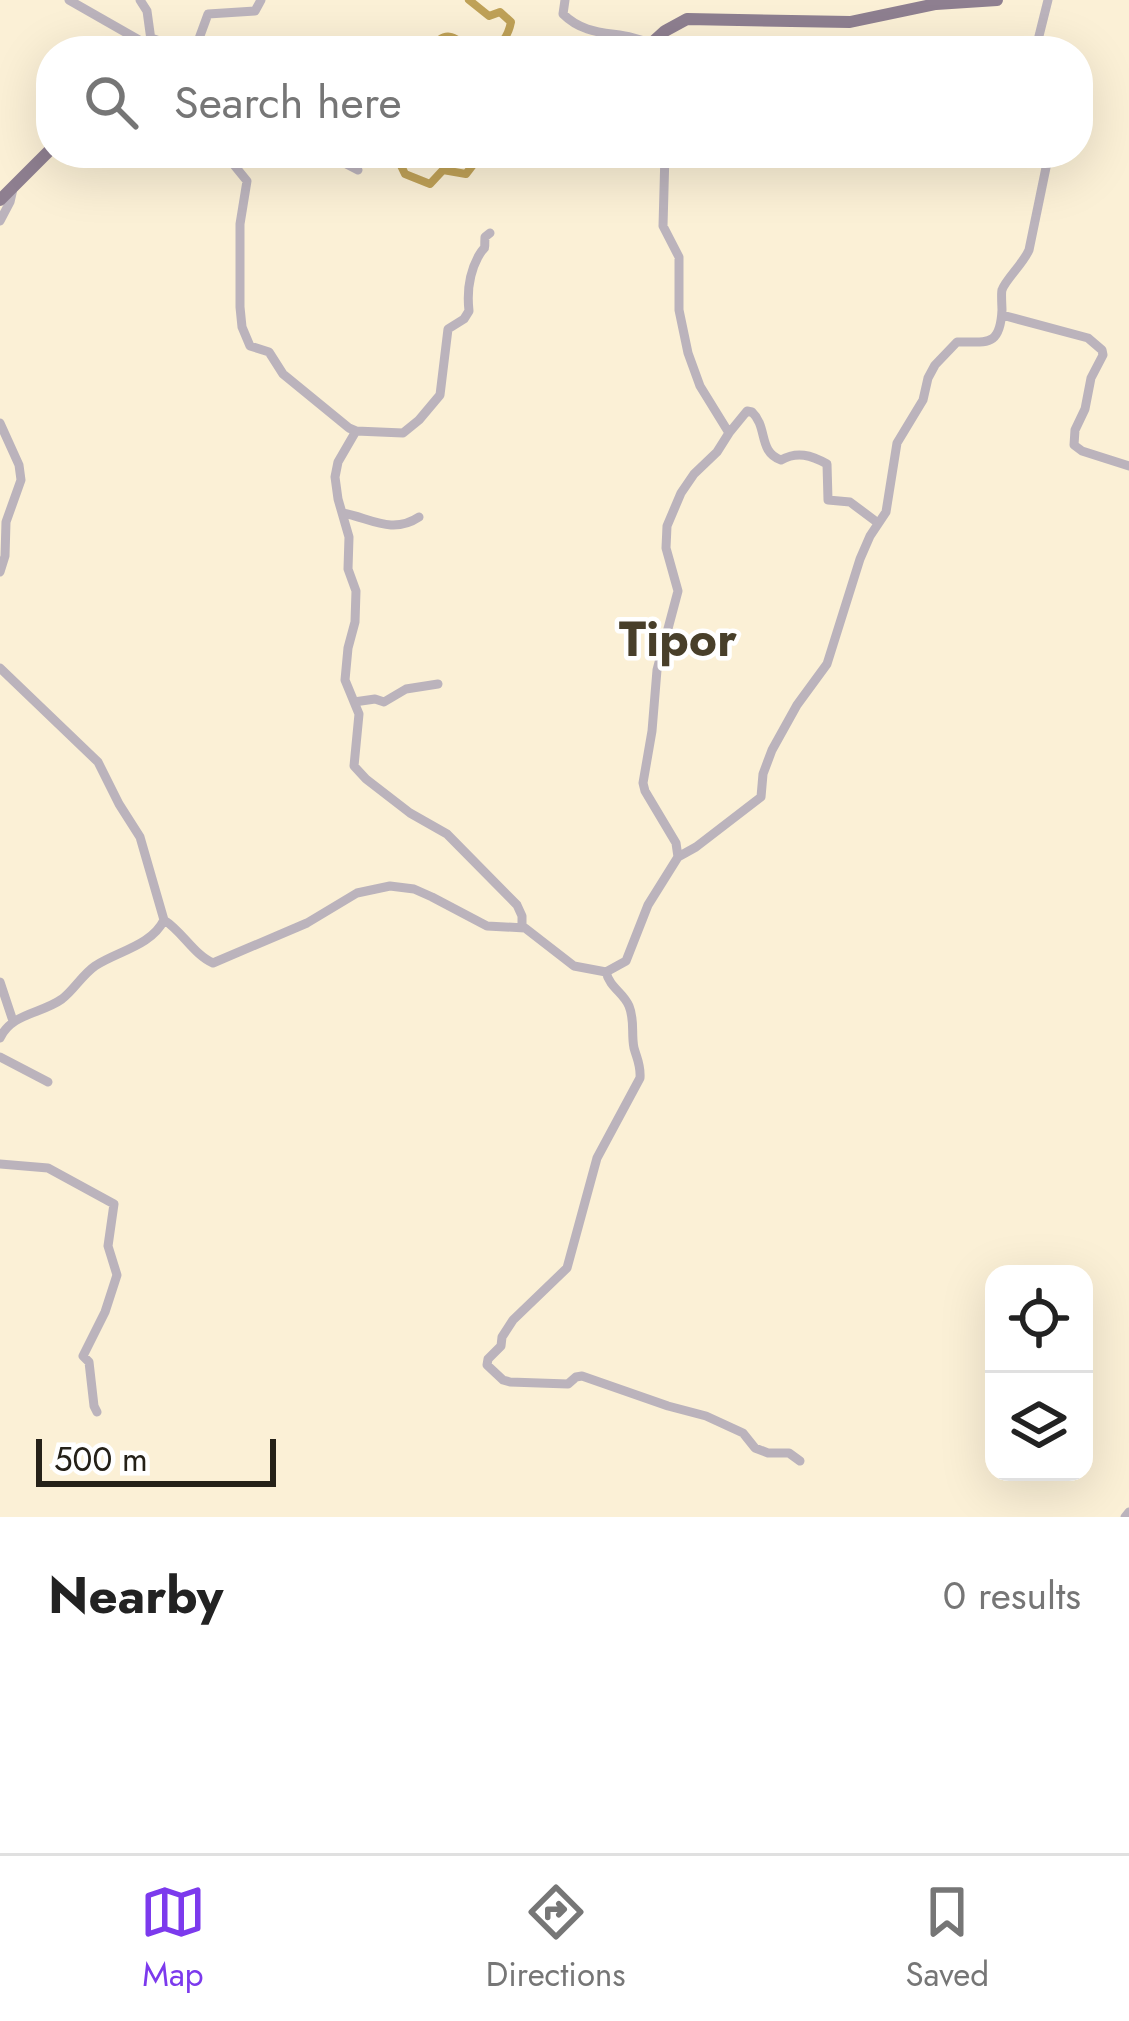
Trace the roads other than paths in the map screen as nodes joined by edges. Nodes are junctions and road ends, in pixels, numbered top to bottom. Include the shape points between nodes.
1 (69, 0) edge
2 (140, 0) edge
3 (208, 0) edge
4 (261, 0) edge
5 (566, 0) edge
6 (998, 0) edge
7 (1048, 0) edge
8 (212, 12) junction
9 (131, 36) edge
10 (147, 36) edge
11 (199, 36) edge
12 (631, 36) edge
13 (660, 36) edge
14 (1039, 36) edge
15 (36, 165) edge
16 (237, 168) edge
17 (354, 168) edge
18 (665, 168) edge
19 (1046, 168) edge
20 (358, 170) dead end
21 (13, 189) junction
22 (0, 200) edge
23 (0, 221) edge
24 (490, 233) dead end
25 (1002, 315) junction
26 (0, 424) edge
27 (356, 431) junction
28 (729, 433) junction
29 (1129, 466) edge
30 (343, 513) junction
31 (419, 517) dead end
32 (878, 523) junction
33 (0, 572) edge
34 (0, 668) edge
35 (438, 684) dead end
36 (354, 702) junction
37 (382, 702) junction
38 (360, 717) junction
39 (678, 857) junction
40 (164, 920) junction
41 (522, 927) junction
42 (606, 972) junction
43 (0, 982) edge
44 (13, 1021) junction
45 (0, 1038) edge
46 (0, 1057) edge
47 (48, 1082) dead end
48 (0, 1164) edge
49 (98, 1412) dead end
50 (800, 1461) dead end

1 - 9 street
2 - 10 street
3 - 8 street
4 - 8 street via 256,11
5 - 12 street via 563,14 574,24
6 - 13 main road via 858,22 687,19
7 - 14 street
8 - 11 street
15 - 21 main road
16 - 27 street via 248,181 239,230 243,332
17 - 20 street
18 - 28 street via 663,226 679,257 685,342 694,375
19 - 25 street via 1029,250 1003,288
21 - 22 main road
21 - 23 street
24 - 27 street via 473,268 469,310 448,328 438,399 403,433
25 - 29 street via 1084,336 1102,350 1074,445
25 - 32 street via 991,340 957,342 935,365 894,450
26 - 33 street via 21,480
27 - 30 street via 336,468
28 - 32 street via 752,412 773,457 822,461 828,500 850,502
28 - 39 street via 681,493 665,534 678,591 657,670 643,783
30 - 31 street via 390,527
30 - 36 street via 356,591 345,680
32 - 39 street via 827,664 772,750 761,797
34 - 40 street via 98,761 140,837
35 - 37 street
36 - 37 street
36 - 38 street
37 - 38 street
38 - 41 street via 355,768 447,834 517,905
39 - 42 street via 626,961
40 - 41 street via 211,962 376,887 414,890 488,926
40 - 44 street via 146,940 91,968 60,1000
41 - 42 street via 574,966
42 - 50 street via 632,1014 640,1078 597,1158 567,1268 508,1327 487,1365 510,1382 568,1384 582,1376 706,1416 755,1448
43 - 44 street
44 - 45 street
46 - 47 street
48 - 49 street via 48,1168 114,1204 108,1246 117,1275 83,1356

